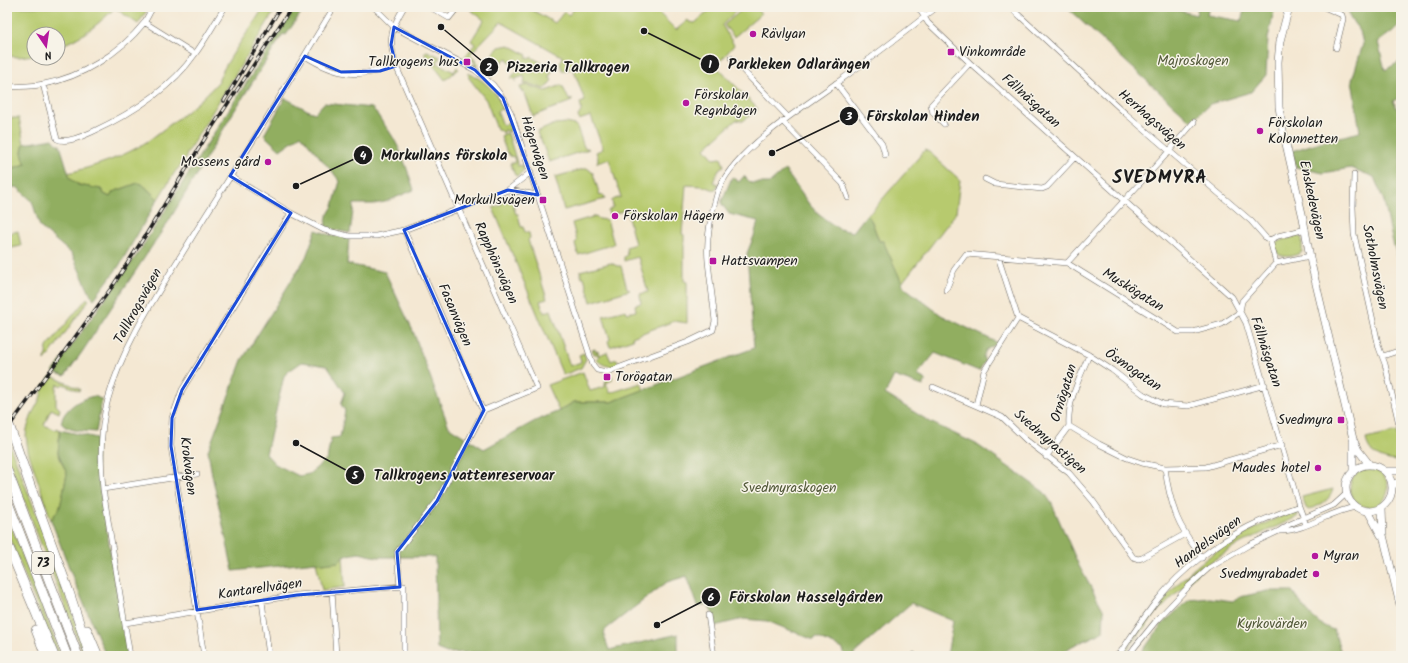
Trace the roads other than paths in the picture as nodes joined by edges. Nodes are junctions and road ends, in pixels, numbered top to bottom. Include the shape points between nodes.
1 (153, 7) edge
2 (225, 7) edge
3 (334, 7) edge
4 (374, 7) edge
5 (404, 7) edge
6 (430, 7) edge
7 (458, 7) edge
8 (918, 7) edge
9 (938, 7) edge
10 (1010, 7) edge
11 (1289, 7) edge
12 (1324, 7) edge
13 (925, 17) junction
14 (144, 22) junction
15 (394, 27) junction
16 (1336, 48) dead end
17 (195, 54) junction
18 (305, 56) junction
19 (731, 58) dead end
20 (970, 63) junction
21 (396, 66) junction
22 (836, 83) junction
23 (43, 84) junction
24 (7, 87) edge
25 (788, 117) junction
26 (782, 121) junction
27 (1194, 122) dead end
28 (944, 124) dead end
29 (1169, 150) junction
30 (885, 155) dead end
31 (1075, 156) junction
32 (531, 172) junction
33 (1354, 175) dead end
34 (230, 176) junction
35 (985, 179) dead end
36 (508, 190) junction
37 (538, 195) junction
38 (848, 198) dead end
39 (1124, 200) junction
40 (459, 210) junction
41 (291, 213) junction
42 (1306, 229) junction
43 (404, 230) junction
44 (1270, 240) junction
45 (1310, 256) junction
46 (998, 257) junction
47 (1067, 263) junction
48 (1276, 263) junction
49 (946, 290) dead end
50 (1240, 312) junction
51 (1018, 318) junction
52 (1401, 350) edge
53 (1089, 355) junction
54 (1382, 356) junction
55 (1265, 385) junction
56 (933, 387) dead end
57 (976, 405) junction
58 (484, 410) junction
59 (7, 419) edge
60 (1070, 426) junction
61 (7, 431) edge
62 (1401, 433) edge
63 (1353, 439) junction
64 (1282, 445) junction
65 (1046, 456) junction
66 (20, 458) junction
67 (1369, 464) junction
68 (1165, 468) junction
69 (7, 470) edge
70 (1387, 471) junction
71 (1401, 471) edge
72 (1353, 472) junction
73 (197, 474) dead end
74 (176, 477) junction
75 (1401, 481) edge
76 (1393, 485) junction
77 (103, 489) junction
78 (1346, 494) junction
79 (7, 500) edge
80 (1299, 506) junction
81 (1356, 507) junction
82 (1382, 508) junction
83 (1368, 511) junction
84 (1303, 518) junction
85 (1306, 525) junction
86 (1279, 532) junction
87 (1185, 534) junction
88 (7, 543) edge
89 (1386, 547) junction
90 (1202, 558) junction
91 (22, 582) junction
92 (400, 587) junction
93 (332, 591) junction
94 (69, 592) junction
95 (262, 601) junction
96 (1401, 609) edge
97 (197, 610) junction
98 (708, 615) dead end
99 (125, 623) junction
100 (46, 656) edge
101 (54, 656) edge
102 (67, 656) edge
103 (78, 656) edge
104 (90, 656) edge
105 (98, 656) edge
106 (130, 656) edge
107 (204, 656) edge
108 (269, 656) edge
109 (336, 656) edge
110 (404, 656) edge
111 (714, 656) edge
112 (1116, 656) edge
113 (1129, 656) edge

1 - 14 street
2 - 17 street
3 - 18 street, Tallkrogsvägen
4 - 15 street, Hägervägen
5 - 15 street, Rapphönsvägen
6 - 7 street via 449,18
8 - 13 street, Fållnäsgatan
9 - 13 street
10 - 29 street, Herrhagsvägen
11 - 42 street, Enskedevägen via 1280,41 1279,107
12 - 16 street via 1342,15 1343,18
13 - 20 street, Fållnäsgatan via 928,23
13 - 22 street
14 - 17 street
14 - 23 street via 120,47 88,69 68,78
15 - 21 street, Rapphönsvägen via 391,45
15 - 32 street, Hägervägen via 475,70 493,85 504,98 511,113
17 - 23 street via 167,85 139,107 86,135 64,141 57,139
18 - 21 street via 330,70 355,74 374,73
18 - 34 street, Tallkrogsvägen
19 - 25 street
20 - 28 street via 931,105 933,114
20 - 31 street, Fållnäsgatan
21 - 40 street, Rapphönsvägen
22 - 25 street
22 - 30 street via 882,144
23 - 24 street
25 - 26 street
26 - 37 street, Hägervägen via 727,174 717,194 708,248 716,321 712,330 688,342 607,372 597,370 593,365
26 - 38 street via 843,184
27 - 29 street
29 - 39 street
29 - 44 street, Herrhagsvägen
31 - 35 street via 1047,187 1042,189 995,184
31 - 39 street, Fållnäsgatan
32 - 36 street
32 - 37 street, Hägervägen
33 - 54 street, Sotholmsvägen via 1354,234
34 - 41 street
34 - 77 street, Tallkrogsvägen via 134,333 116,374 102,423 100,465
36 - 37 street
36 - 40 street
39 - 47 street
39 - 50 street, Fållnäsgatan via 1232,297
40 - 43 street
40 - 58 street, Rapphönsvägen via 537,388
41 - 43 street via 324,230 350,236 376,236
41 - 74 street, Krokvägen via 182,390 172,418 170,446
42 - 44 street
42 - 45 street, Enskedevägen
43 - 58 street, Fasanvägen
44 - 48 street
45 - 48 street, Enskedevägen
45 - 63 street, Enskedevägen
46 - 47 street, Muskögatan
46 - 49 street, Muskögatan via 966,254 954,270
46 - 51 street
47 - 50 street, Muskögatan via 1178,332 1193,332 1222,324
48 - 50 street via 1242,302
50 - 55 street, Fållnäsgatan via 1246,323
51 - 53 street, Ösmogatan
51 - 57 street via 984,371
52 - 54 street
53 - 55 street, Ösmogatan via 1144,394 1173,406 1197,405
53 - 60 street, Ornögatan via 1072,397
54 - 62 street, Sotholmsvägen
55 - 64 street, Fållnäsgatan
56 - 57 street, Svedmyrastigen
57 - 65 street, Svedmyrastigen via 1002,417
58 - 92 street via 437,501 397,552
59 - 66 highway
60 - 65 street, Ornögatan
60 - 68 street via 1127,458
61 - 66 highway
63 - 67 street, Enskedevägen
63 - 72 street, Enskedevägen
64 - 68 street via 1206,467
64 - 80 street, Fållnäsgatan
65 - 87 street, Svedmyrastigen via 1081,485 1133,557 1142,558
66 - 94 highway
67 - 70 street
67 - 72 street
68 - 87 street via 1177,516
69 - 103 highway, 73
70 - 71 street
70 - 76 street
72 - 78 street via 1347,481
73 - 74 street
74 - 77 street
74 - 97 street, Krokvägen
75 - 76 street
76 - 82 street via 1389,502
77 - 99 street, Tallkrogsvägen
78 - 81 street
78 - 84 street, Handelsvägen via 1334,505
79 - 102 highway, 73
80 - 84 street, Fållnäsgatan
80 - 90 street, Handelsvägen via 1246,528
81 - 83 street
81 - 85 street, Handelsvägen
82 - 83 street
82 - 89 street
83 - 89 street
84 - 85 street, Fållnäsgatan
84 - 86 street, Handelsvägen
85 - 86 street, Handelsvägen
86 - 113 street, Handelsvägen via 1242,548 1201,574 1156,621
87 - 90 street
88 - 91 highway
89 - 96 street
90 - 112 street, Handelsvägen via 1160,597
91 - 100 highway
91 - 101 highway
92 - 93 street, Kantarellvägen
92 - 110 street via 404,586
93 - 95 street, Kantarellvägen
93 - 109 street
94 - 104 highway
94 - 105 highway
95 - 97 street, Kantarellvägen
95 - 108 street
97 - 99 street, Kantarellvägen
97 - 107 street, Krokvägen
98 - 111 street
99 - 106 street, Tallkrogsvägen

